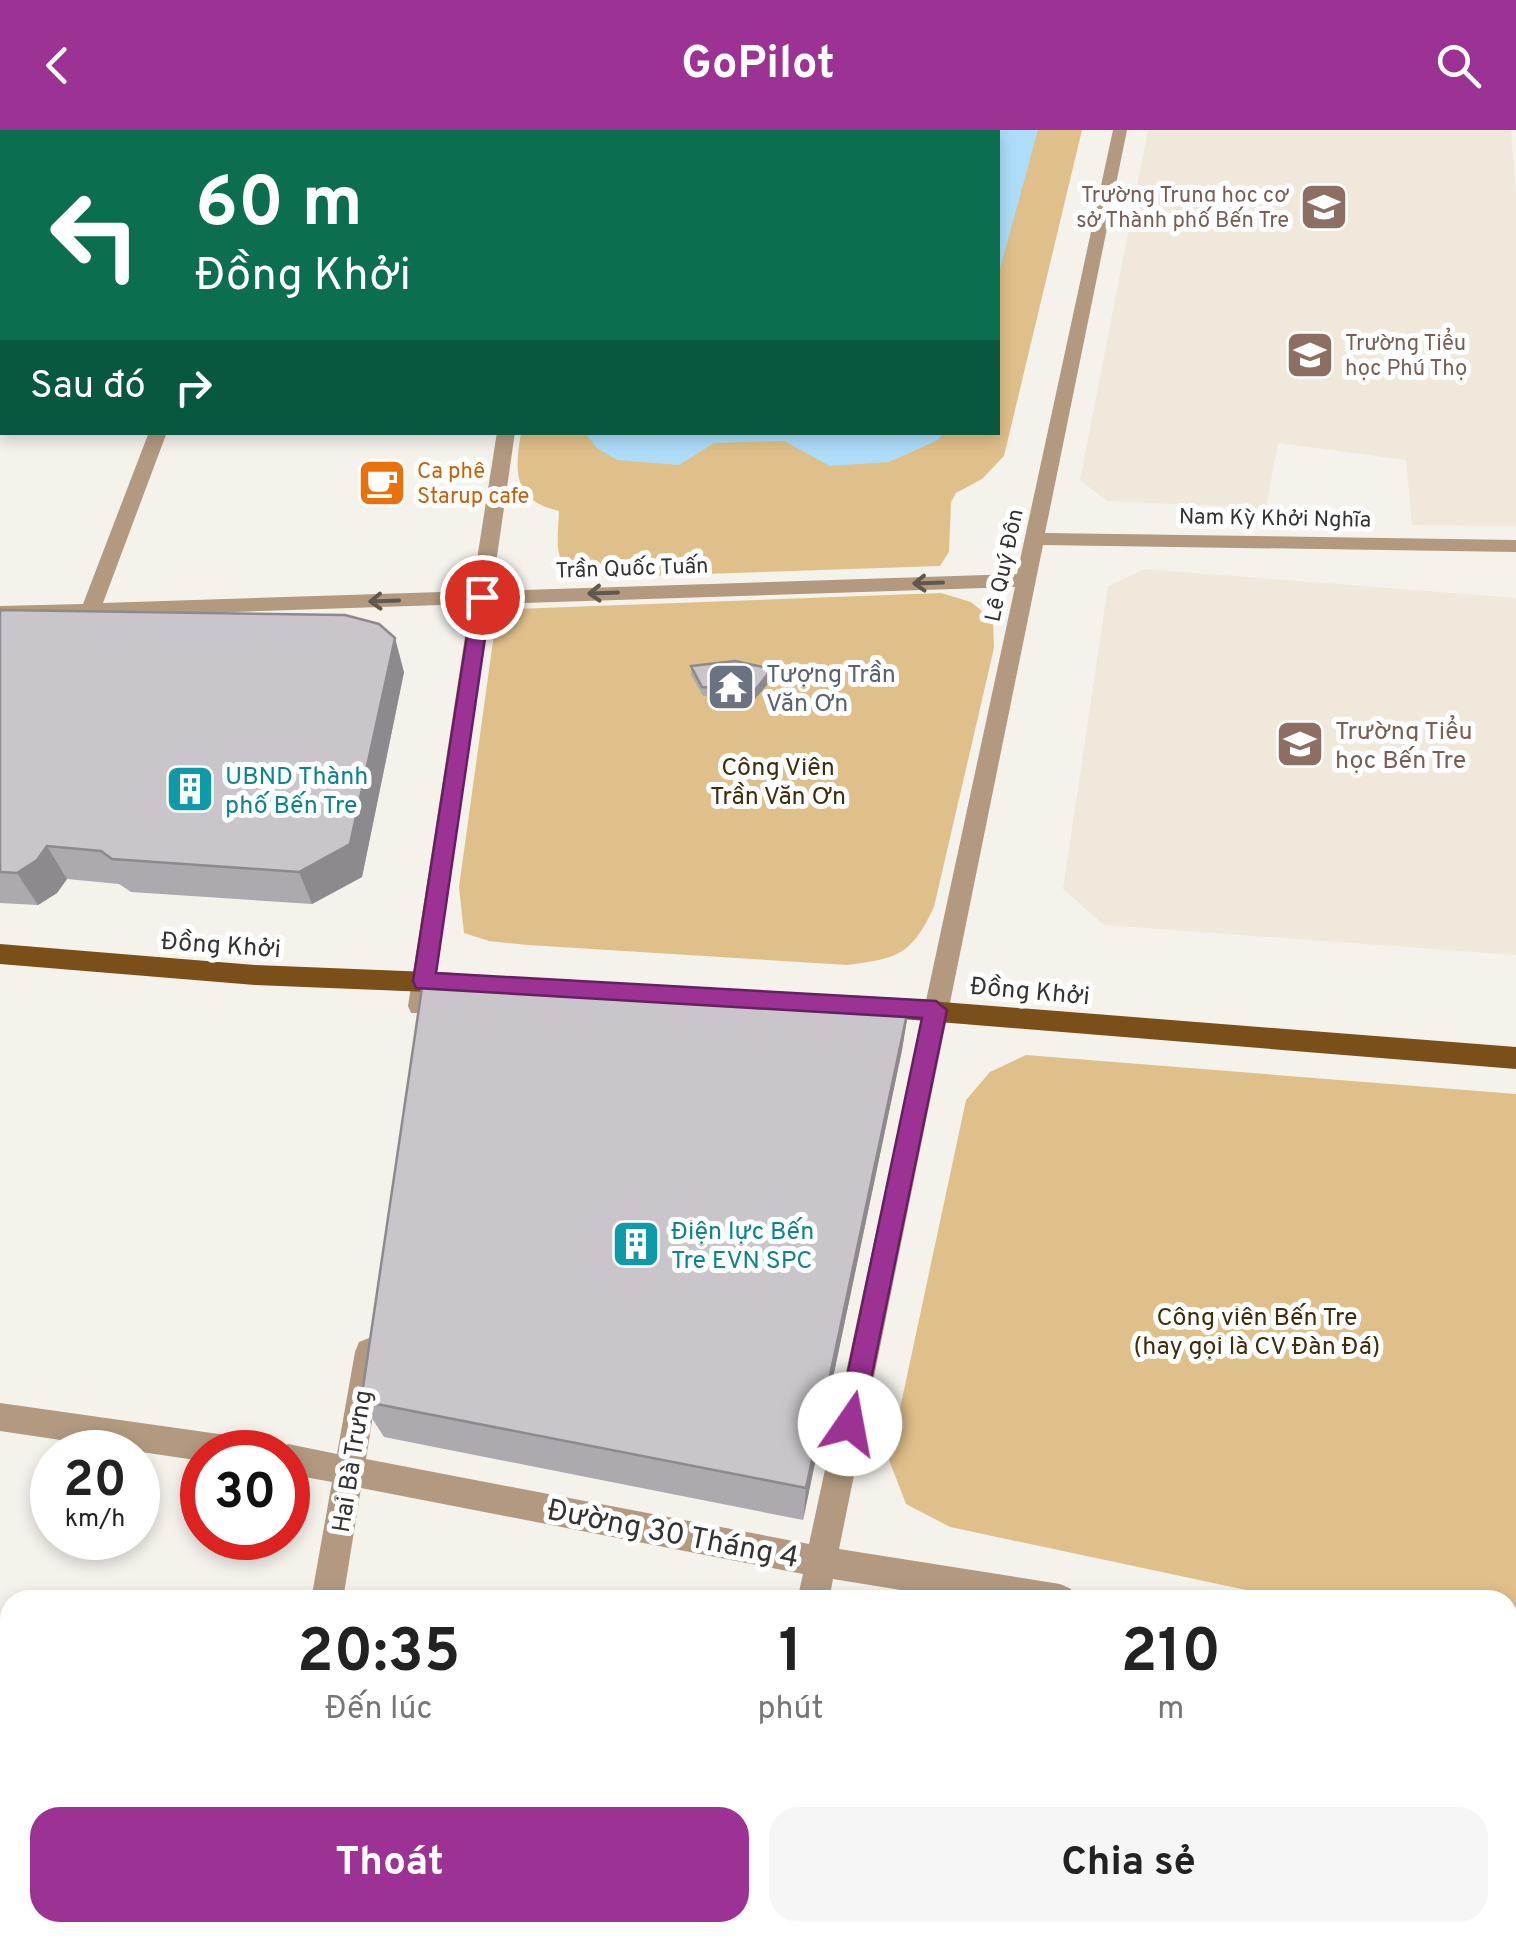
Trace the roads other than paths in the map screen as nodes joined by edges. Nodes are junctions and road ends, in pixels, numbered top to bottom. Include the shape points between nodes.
1 (1120, 130) edge
2 (157, 435) edge
3 (506, 435) edge
4 (1034, 539) junction
5 (1516, 546) edge
6 (1026, 580) junction
7 (482, 597) junction
8 (90, 611) junction
9 (0, 612) edge
10 (0, 954) edge
11 (424, 981) junction
12 (484, 984) edge
13 (857, 1006) edge
14 (936, 1010) junction
15 (415, 1040) edge
16 (1516, 1058) edge
17 (372, 1332) edge
18 (0, 1417) edge
19 (180, 1443) edge
20 (310, 1463) edge
21 (351, 1469) junction
22 (822, 1562) junction
23 (329, 1590) edge
24 (815, 1590) edge
25 (997, 1590) edge

1 - 4 street, Lê Quý Đôn
2 - 8 street
3 - 7 street
4 - 5 street, Nam Kỳ Khởi Nghĩa
4 - 6 street, Lê Quý Đôn
6 -> 7 street, Trần Quốc Tuấn
6 - 14 street, Lê Quý Đôn
7 -> 8 street, Trần Quốc Tuấn
7 - 11 street
8 - 9 street, Trần Quốc Tuấn
10 - 11 main road, Đồng Khởi
11 - 12 main road, Đồng Khởi
11 - 15 street
13 - 14 main road, Đồng Khởi
14 - 16 main road, Đồng Khởi
14 - 22 street, Lê Quý Đôn
17 - 21 street, Hai Bà Trưng
18 - 19 street
20 - 21 street, Đường 30 Tháng 4
21 - 22 street, Đường 30 Tháng 4
21 - 23 street, Hai Bà Trưng
22 - 24 street, Lê Quý Đôn
22 - 25 street, Đường 30 Tháng 4

